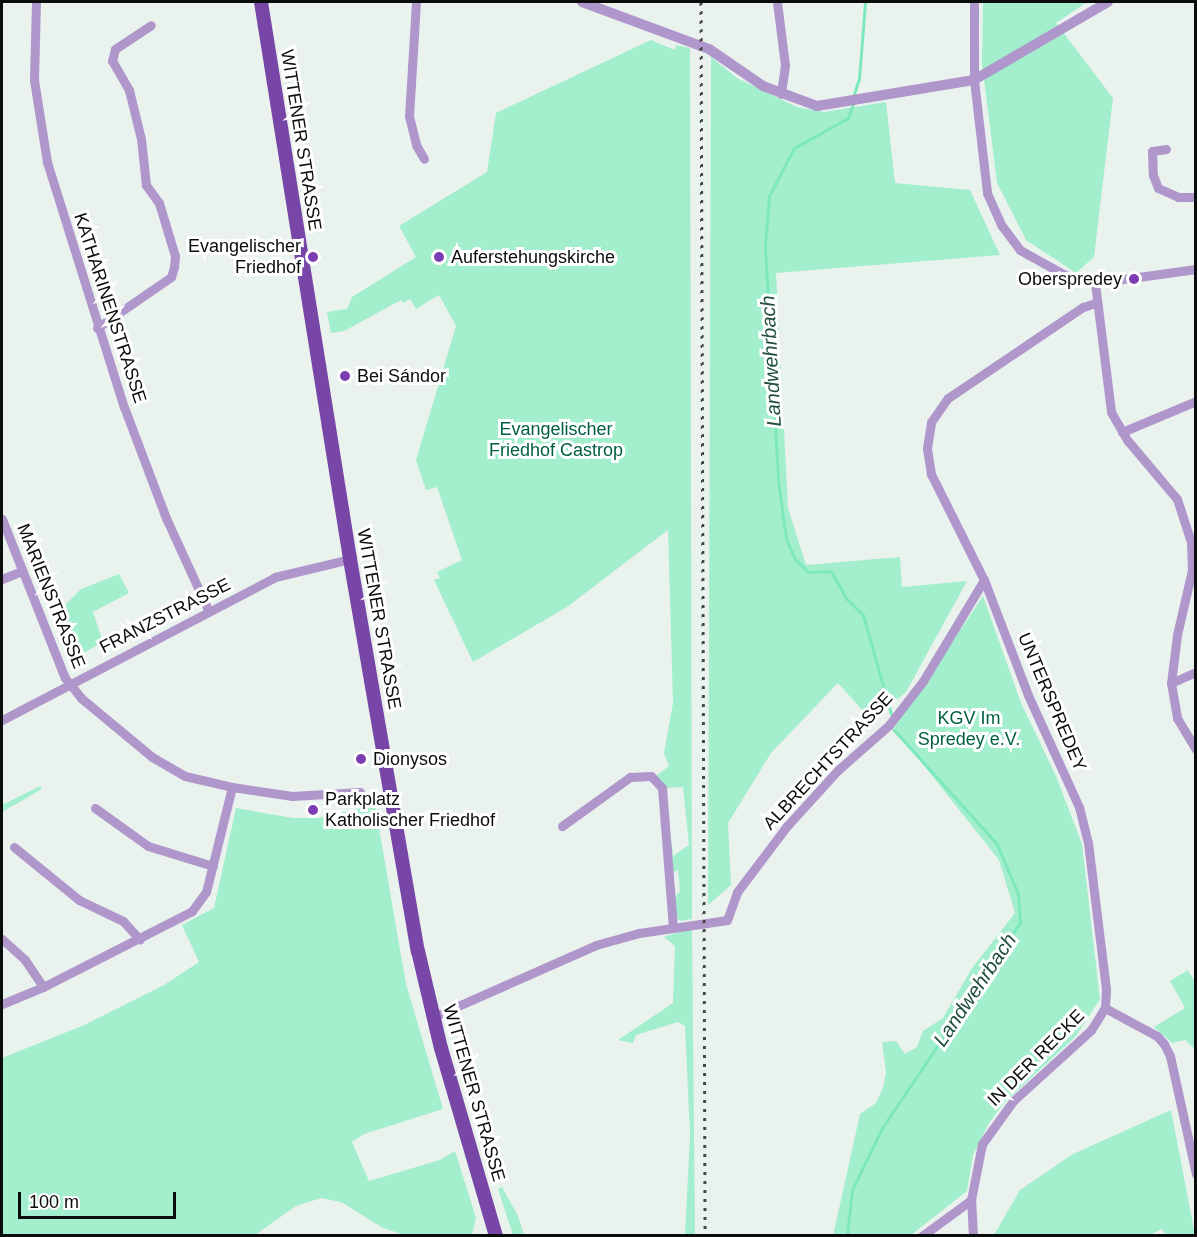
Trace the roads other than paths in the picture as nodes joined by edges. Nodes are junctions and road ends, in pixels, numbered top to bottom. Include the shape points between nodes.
1 (36, 2) edge
2 (261, 2) edge
3 (416, 2) edge
4 (582, 2) edge
5 (777, 2) edge
6 (974, 2) edge
7 (1108, 2) edge
8 (151, 25) dead end
9 (974, 80) junction
10 (781, 94) junction
11 (1166, 149) dead end
12 (424, 159) dead end
13 (1196, 197) edge
14 (1196, 269) edge
15 (1095, 283) junction
16 (1095, 303) junction
17 (97, 328) junction
18 (1196, 401) edge
19 (1122, 432) junction
20 (2, 519) edge
21 (1193, 541) edge
22 (350, 560) junction
23 (22, 571) junction
24 (2, 579) edge
25 (984, 580) junction
26 (209, 612) junction
27 (1196, 672) edge
28 (1171, 682) junction
29 (70, 684) junction
30 (2, 720) edge
31 (1196, 750) edge
32 (232, 787) junction
33 (360, 792) dead end
34 (95, 808) dead end
35 (562, 826) dead end
36 (15, 848) dead end
37 (213, 866) junction
38 (673, 927) junction
39 (2, 939) edge
40 (140, 940) junction
41 (44, 987) junction
42 (2, 1004) edge
43 (1105, 1008) junction
44 (433, 1017) junction
45 (1196, 1174) edge
46 (971, 1200) junction
47 (496, 1236) edge
48 (922, 1236) edge
49 (973, 1236) edge

1 - 17 street, KATHARINENSTRASSE via 37,110 47,162
2 - 22 main road, WITTENER STRASSE
3 - 12 street via 409,116
4 - 10 street via 709,49 745,76
5 - 10 street via 785,57
6 - 9 street
7 - 9 street
8 - 17 street via 115,49 112,61 129,90 141,139 146,185 159,203 175,256 174,267 171,277
9 - 10 street via 817,106
9 - 15 street via 987,193 1002,226 1029,258 1065,275
11 - 13 street via 1152,151 1158,188 1178,197
14 - 15 street
15 - 16 street
16 - 19 street via 1109,404
16 - 25 street, UNTERSPREDEY via 1083,307 948,398 931,422 927,448 931,474
17 - 26 street, KATHARINENSTRASSE via 166,518
18 - 19 street
19 - 21 street via 1176,499
20 - 23 street, MARIENSTRASSE
21 - 28 street via 1192,570 1176,634
22 - 26 street, FRANZSTRASSE via 276,577
22 - 44 main road, WITTENER STRASSE
23 - 24 street
23 - 29 street, MARIENSTRASSE
25 - 38 street, ALBRECHTSTRASSE via 923,681 889,725 838,770 787,826 737,892 727,920
25 - 43 street, UNTERSPREDEY via 1084,824 1104,969
26 - 29 street, FRANZSTRASSE
27 - 28 street
28 - 31 street via 1177,718
29 - 30 street, FRANZSTRASSE
29 - 32 street, MARIENSTRASSE via 160,762 199,781
32 - 33 street, MARIENSTRASSE via 292,796
32 - 37 street
34 - 37 street via 148,846
35 - 38 street via 630,777 651,776 662,788
36 - 40 street via 79,900 123,921
37 - 40 street via 206,892 192,911
38 - 44 street, ALBRECHTSTRASSE via 615,938 579,951
39 - 41 street via 26,960
40 - 41 street
41 - 42 street
43 - 45 street via 1157,1036 1164,1044
43 - 46 street, IN DER RECKE via 1082,1042 1024,1089 992,1127 977,1156
44 - 47 main road, WITTENER STRASSE
46 - 48 street
46 - 49 street, IN DER RECKE

